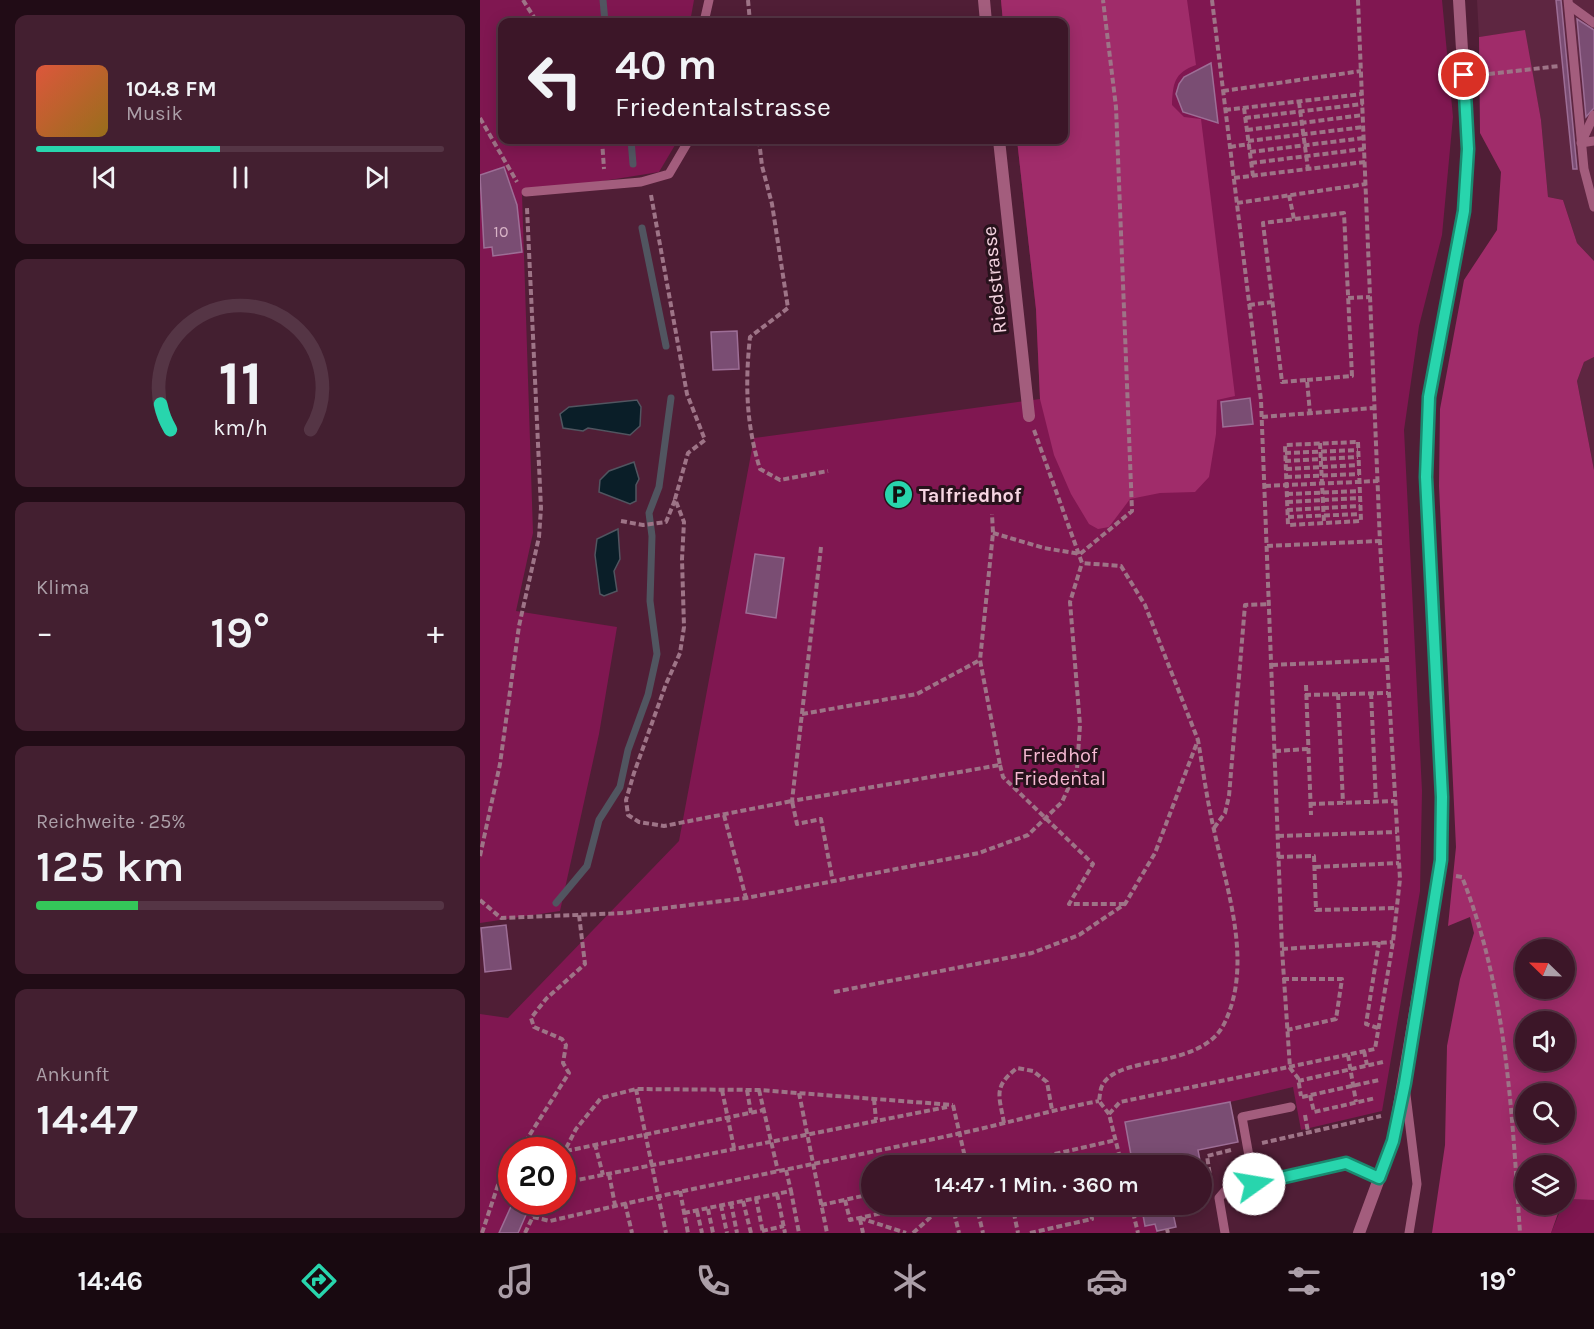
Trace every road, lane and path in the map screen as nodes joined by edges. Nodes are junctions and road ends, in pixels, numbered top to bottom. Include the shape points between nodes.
1 (523, 0) edge
2 (709, 0) edge
3 (748, 0) edge
4 (984, 0) edge
5 (1103, 0) edge
6 (1212, 0) edge
7 (1358, 0) edge
8 (1459, 0) edge
9 (1569, 3) edge
10 (534, 18) edge
11 (705, 18) edge
12 (750, 18) edge
13 (986, 18) edge
14 (1593, 21) edge
15 (1572, 38) junction
16 (1554, 66) dead end
17 (1361, 71) junction
18 (1502, 74) dead end
19 (1223, 91) junction
20 (1362, 94) junction
21 (1299, 102) junction
22 (1578, 102) junction
23 (1363, 104) junction
24 (1244, 108) junction
25 (1226, 110) junction
26 (1300, 112) junction
27 (1594, 113) edge
28 (1363, 115) junction
29 (480, 118) edge
30 (1245, 118) junction
31 (1302, 123) junction
32 (1364, 127) junction
33 (1247, 130) junction
34 (1303, 134) junction
35 (1364, 138) junction
36 (1594, 141) edge
37 (1248, 143) junction
38 (1581, 143) junction
39 (602, 144) edge
40 (687, 144) edge
41 (759, 144) edge
42 (999, 144) edge
43 (1305, 144) junction
44 (1230, 147) junction
45 (1364, 149) junction
46 (1250, 152) junction
47 (1306, 156) junction
48 (1365, 162) junction
49 (1251, 163) junction
50 (1308, 169) junction
51 (1253, 176) junction
52 (1234, 178) junction
53 (650, 179) junction
54 (1366, 184) junction
55 (604, 185) junction
56 (526, 192) junction
57 (1289, 195) junction
58 (1237, 203) junction
59 (1594, 207) edge
60 (1294, 219) junction
61 (1370, 297) junction
62 (1348, 298) junction
63 (1273, 302) junction
64 (1249, 305) junction
65 (1307, 380) junction
66 (1374, 408) junction
67 (1310, 413) junction
68 (1029, 416) joint
69 (1262, 417) junction
70 (1320, 443) junction
71 (1358, 450) junction
72 (1321, 452) junction
73 (1285, 453) junction
74 (1358, 457) junction
75 (1321, 460) junction
76 (1285, 461) junction
77 (1358, 465) junction
78 (1322, 467) junction
79 (1286, 469) junction
80 (828, 471) dead end
81 (1359, 474) junction
82 (1322, 475) junction
83 (1286, 477) junction
84 (1378, 481) junction
85 (1359, 482) junction
86 (1323, 484) junction
87 (1286, 485) junction
88 (1265, 486) junction
89 (1360, 491) junction
90 (1323, 492) junction
91 (1287, 494) junction
92 (1360, 498) junction
93 (675, 499) junction
94 (1323, 500) junction
95 (1287, 502) junction
96 (1360, 506) junction
97 (1323, 508) junction
98 (1287, 510) junction
99 (992, 514) dead end
100 (1360, 514) junction
101 (1324, 515) junction
102 (1288, 517) junction
103 (621, 521) dead end
104 (1324, 523) junction
105 (993, 533) junction
106 (1380, 541) junction
107 (1267, 546) junction
108 (821, 547) dead end
109 (1080, 554) junction
110 (1082, 563) junction
111 (1270, 604) junction
112 (980, 660) junction
113 (1387, 660) junction
114 (1272, 665) junction
115 (1306, 685) dead end
116 (1371, 693) junction
117 (1389, 693) junction
118 (1338, 694) junction
119 (1305, 695) junction
120 (802, 714) junction
121 (1198, 740) junction
122 (1308, 749) junction
123 (1275, 751) junction
124 (1000, 765) junction
125 (792, 801) junction
126 (1395, 801) junction
127 (1376, 802) junction
128 (1343, 803) junction
129 (1310, 804) junction
130 (724, 815) junction
131 (1311, 815) dead end
132 (1048, 818) junction
133 (1213, 828) junction
134 (1397, 832) junction
135 (1278, 836) junction
136 (480, 856) edge
137 (1278, 857) junction
138 (1399, 863) junction
139 (1315, 867) junction
140 (1439, 872) junction
141 (833, 882) junction
142 (746, 898) junction
143 (480, 900) edge
144 (1125, 904) junction
145 (1396, 908) junction
146 (579, 915) junction
147 (1379, 942) junction
148 (1393, 942) junction
149 (1281, 949) junction
150 (1283, 979) junction
151 (834, 992) dead end
152 (1378, 1028) junction
153 (1287, 1030) junction
154 (1364, 1051) junction
155 (1348, 1055) junction
156 (1383, 1062) dead end
157 (1367, 1065) junction
158 (1290, 1068) junction
159 (1351, 1068) junction
160 (1379, 1080) dead end
161 (1298, 1081) junction
162 (1405, 1083) junction
163 (1354, 1086) junction
164 (636, 1089) junction
165 (722, 1090) junction
166 (747, 1090) junction
167 (759, 1090) junction
168 (799, 1093) junction
169 (1310, 1095) junction
170 (1376, 1098) dead end
171 (874, 1099) junction
172 (1100, 1101) junction
173 (1356, 1102) junction
174 (953, 1105) junction
175 (1291, 1107) dead end
176 (764, 1110) junction
177 (1052, 1110) junction
178 (751, 1113) junction
179 (1109, 1114) junction
180 (1388, 1115) dead end
181 (727, 1117) junction
182 (876, 1120) junction
183 (1004, 1123) junction
184 (645, 1132) junction
185 (807, 1133) junction
186 (959, 1134) junction
187 (528, 1137) edge
188 (572, 1137) edge
189 (771, 1140) junction
190 (1116, 1140) junction
191 (595, 1144) junction
192 (1247, 1146) junction
193 (576, 1148) edge
194 (734, 1148) junction
195 (964, 1155) edge
196 (1050, 1155) edge
197 (1119, 1155) edge
198 (1206, 1155) edge
199 (813, 1164) junction
200 (652, 1166) junction
201 (786, 1170) junction
202 (778, 1171) junction
203 (609, 1174) junction
204 (603, 1175) junction
205 (1379, 1178) junction
206 (576, 1180) edge
207 (1254, 1184) junction
208 (498, 1185) edge
209 (680, 1191) junction
210 (790, 1191) junction
211 (777, 1194) junction
212 (658, 1195) junction
213 (861, 1196) edge
214 (756, 1198) junction
215 (845, 1200) junction
216 (744, 1201) junction
217 (625, 1203) junction
218 (730, 1203) junction
219 (721, 1205) junction
220 (615, 1206) junction
221 (821, 1206) junction
222 (708, 1209) junction
223 (697, 1211) junction
224 (684, 1213) junction
225 (873, 1215) edge
226 (933, 1215) edge
227 (954, 1215) edge
228 (979, 1215) edge
229 (1014, 1215) edge
230 (1091, 1215) edge
231 (1134, 1215) edge
232 (533, 1217) joint
233 (859, 1218) junction
234 (784, 1226) junction
235 (773, 1231) edge
236 (763, 1232) edge
237 (482, 1233) edge
238 (525, 1233) edge
239 (632, 1233) edge
240 (666, 1233) edge
241 (688, 1233) edge
242 (702, 1233) edge
243 (713, 1233) edge
244 (727, 1233) edge
245 (737, 1233) edge
246 (751, 1233) edge
247 (785, 1233) edge
248 (799, 1233) edge
249 (827, 1233) edge
250 (863, 1233) edge
251 (906, 1233) edge
252 (913, 1233) edge
253 (958, 1233) edge
254 (983, 1233) edge
255 (1018, 1233) edge
256 (1030, 1233) edge
257 (1138, 1233) edge
258 (1225, 1233) edge
259 (1359, 1233) edge
260 (1409, 1233) edge
261 (1520, 1233) edge

1 - 10 path
2 - 11 lane
3 - 12 path
4 - 13 street
5 - 109 path via 1116,107 1132,511
6 - 19 path
7 - 17 path
8 - 140 street via 1468,159 1464,211 1429,397 1426,477 1442,797
9 - 14 lane
9 - 15 lane
14 - 15 lane
15 - 22 lane
16 - 18 path
17 - 19 path
17 - 20 path
19 - 25 path
20 - 21 path
20 - 23 path
21 - 24 path
21 - 26 path
22 - 27 lane
22 - 38 lane
23 - 26 path
23 - 28 path
24 - 25 path
24 - 30 path
25 - 44 path
26 - 30 path
26 - 31 path
27 - 38 lane
28 - 31 path
28 - 32 path
29 - 56 path via 512,177
30 - 33 path
31 - 33 path
31 - 34 path
32 - 34 path
32 - 35 path
33 - 37 path
34 - 37 path
34 - 43 path
35 - 43 path
35 - 45 path
36 - 38 lane
37 - 44 path
37 - 46 path
38 - 59 lane
39 - 55 path
40 - 53 lane via 669,174
41 - 80 path via 788,308 750,337 746,382 750,436 760,469 780,480
42 - 68 street, Riedstrasse
43 - 46 path
43 - 47 path
44 - 52 path
45 - 47 path
45 - 48 path
46 - 49 path
47 - 49 path
47 - 50 path
48 - 50 path
48 - 54 path
49 - 51 path
50 - 51 path
51 - 52 path
52 - 58 path
53 - 55 lane
53 - 93 path via 687,394 705,440 688,453
54 - 57 path
54 - 61 path
55 - 56 lane
56 - 136 path via 541,508 539,537 519,626 500,764
57 - 58 path
57 - 60 path
58 - 64 path
60 - 62 path via 1344,213
60 - 63 path via 1263,224
61 - 62 path
61 - 66 path
62 - 65 path via 1352,376
63 - 64 path
63 - 65 path via 1282,382
64 - 69 path
65 - 67 path
66 - 67 path
66 - 84 path
67 - 69 path
68 - 109 path
69 - 88 path
70 - 71 path via 1358,442
70 - 72 path
70 - 73 path via 1285,445
71 - 72 path
71 - 74 path
72 - 73 path
72 - 75 path
73 - 76 path
74 - 75 path
74 - 77 path
75 - 76 path
75 - 78 path
76 - 79 path
77 - 78 path
77 - 81 path
78 - 79 path
78 - 82 path
79 - 83 path
81 - 82 path
81 - 85 path
82 - 83 path
82 - 86 path
83 - 87 path
84 - 85 path
84 - 106 path
85 - 86 path
85 - 89 path
86 - 87 path
86 - 90 path
87 - 88 path
87 - 91 path
88 - 107 path
89 - 90 path
89 - 92 path
90 - 91 path
90 - 94 path
91 - 95 path
92 - 94 path
92 - 96 path
93 - 103 path via 666,522 643,525
93 - 130 path via 684,522 681,653 634,773 626,800 628,815 639,822 664,826
94 - 95 path
94 - 97 path
95 - 98 path
96 - 97 path
96 - 100 path
97 - 98 path
97 - 101 path
98 - 102 path
99 - 105 path
100 - 101 path
100 - 104 path via 1361,521
101 - 102 path
101 - 104 path
102 - 104 path via 1288,525
105 - 109 path
105 - 112 path
106 - 107 path
106 - 113 path
107 - 111 path
108 - 120 path
109 - 110 path
110 - 121 path via 1121,566 1144,605
110 - 132 path via 1071,602 1080,751 1071,785
111 - 114 path
111 - 133 path via 1245,604 1229,795 1225,813
112 - 120 path via 917,694
112 - 124 path
113 - 114 path
113 - 117 path
114 - 123 path
115 - 119 path
116 - 117 path
116 - 118 path
116 - 127 path
117 - 126 path
118 - 119 path
118 - 128 path
119 - 122 path
120 - 125 path
121 - 133 path
121 - 144 path via 1155,853
122 - 123 path
122 - 129 path
123 - 135 path
124 - 125 path
124 - 132 path via 1004,777
125 - 130 path
125 - 141 path via 797,824 821,819
126 - 127 path
126 - 134 path
127 - 128 path
128 - 129 path
129 - 131 path
130 - 142 path
132 - 141 path via 1028,835 980,853
132 - 144 path via 1093,864 1069,904
133 - 172 path via 1232,909 1236,964 1235,990 1225,1024 1195,1051 1116,1072 1103,1084
134 - 135 path
134 - 138 path
135 - 137 path
137 - 139 path via 1314,856
137 - 149 path
138 - 139 path
138 - 145 path
139 - 145 path via 1316,910
140 - 162 street
140 - 261 path via 1462,877 1476,912 1491,976 1514,1140
141 - 142 path
142 - 146 path
143 - 146 path via 501,918
144 - 151 path via 1079,935 1032,953
145 - 148 path
146 - 187 path via 585,964 531,1018 534,1027 562,1039 566,1045 563,1063 569,1073
147 - 148 path
147 - 149 path
147 - 152 path via 1366,1024
148 - 152 path
149 - 150 path
150 - 153 path
150 - 153 path via 1342,979 1336,1019
152 - 154 path via 1375,1049
153 - 158 path
154 - 155 path
154 - 157 path
155 - 158 path
155 - 159 path
156 - 157 path
157 - 159 path
158 - 161 path
158 - 179 path via 1120,1102
159 - 161 path
159 - 163 path
160 - 163 path
161 - 169 path via 1302,1097
162 - 205 street via 1393,1141
162 - 260 lane via 1417,1184
163 - 169 path
163 - 173 path
164 - 165 path
164 - 184 path
164 - 188 path via 601,1098
165 - 166 path
165 - 181 path
166 - 167 path
166 - 178 path
167 - 168 path
167 - 176 path
168 - 171 path
168 - 185 path
169 - 173 path via 1314,1112
170 - 173 path
171 - 174 path
171 - 182 path
172 - 177 path
172 - 179 path
174 - 182 path
174 - 186 path
175 - 192 lane via 1242,1117
176 - 178 path
176 - 189 path
177 - 183 path
177 - 183 path via 1047,1082 1033,1071 1017,1068 1004,1079 998,1091
178 - 181 path
179 - 190 path
180 - 192 path
181 - 184 path
181 - 194 path
182 - 185 path
183 - 186 path
184 - 191 path
184 - 200 path
185 - 189 path
185 - 199 path
186 - 195 path
186 - 199 path
189 - 194 path
189 - 202 path
190 - 196 path
190 - 197 path
191 - 193 path
191 - 204 path
192 - 198 path
192 - 207 lane
194 - 200 path
199 - 201 path
199 - 221 path
200 - 203 path
200 - 212 path
201 - 202 path
201 - 210 path
202 - 209 path
203 - 204 path
203 - 220 path
204 - 206 path
205 - 207 lane via 1346,1163
205 - 259 street
207 - 258 lane via 1225,1191 1220,1198
208 - 237 path
209 - 212 path
209 - 224 path
210 - 211 path
210 - 248 path
211 - 214 path
211 - 234 path
212 - 217 path
212 - 240 path
213 - 215 path
214 - 216 path
214 - 236 path
215 - 221 path
215 - 233 path via 850,1220
216 - 218 path
216 - 246 path
217 - 220 path
217 - 239 path
218 - 219 path
218 - 245 path
219 - 222 path
219 - 244 path
220 - 232 path via 550,1221
221 - 249 path
222 - 223 path
222 - 243 path
223 - 224 path
223 - 242 path
224 - 241 path
225 - 233 path
226 - 252 path
227 - 253 path
228 - 254 path
229 - 255 path
230 - 256 path via 1092,1219
231 - 257 path
232 - 238 path
233 - 250 path
233 - 251 path
234 - 235 path
234 - 247 path
235 - 236 path

